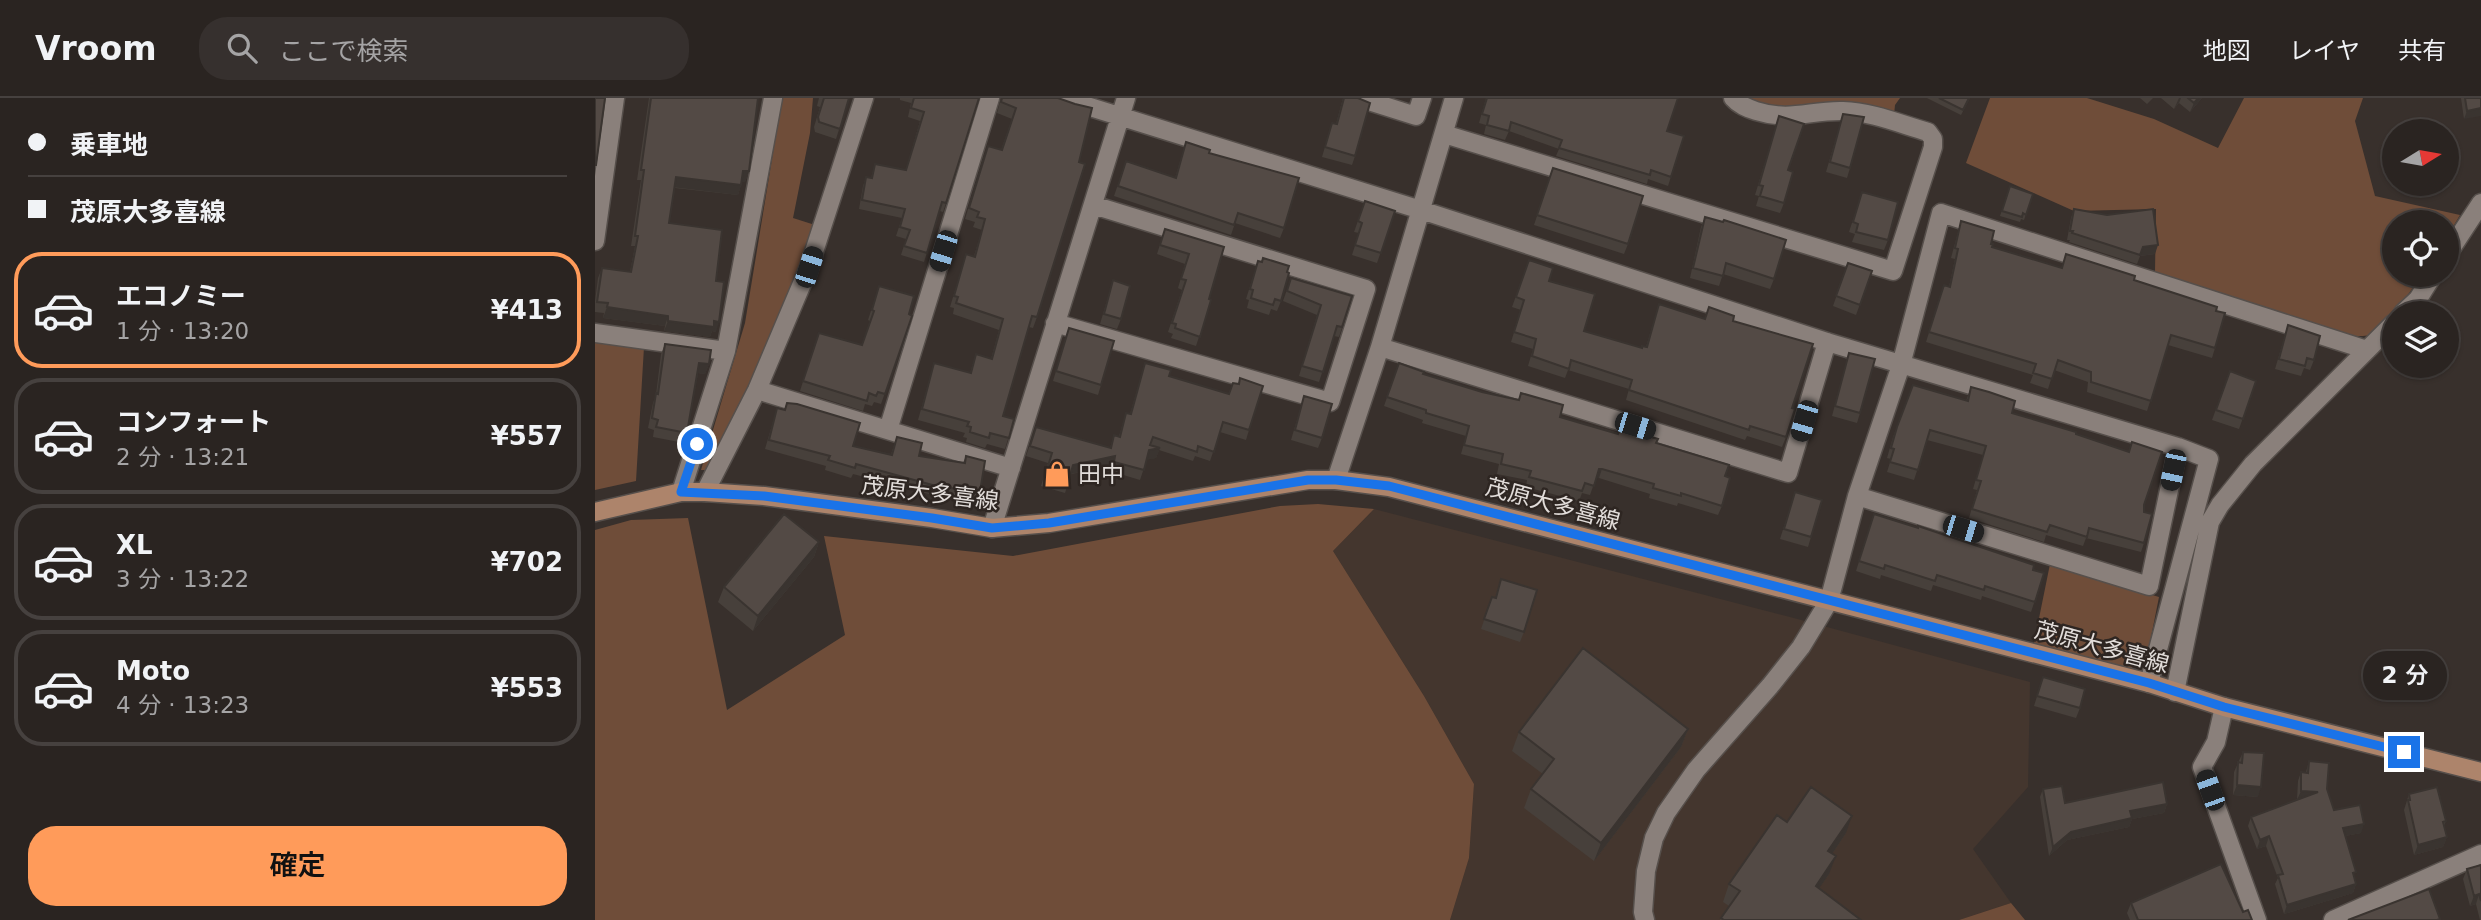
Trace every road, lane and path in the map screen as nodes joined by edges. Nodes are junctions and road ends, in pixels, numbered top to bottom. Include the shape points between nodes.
1 (615, 98) edge
2 (773, 98) edge
3 (864, 98) edge
4 (990, 98) edge
5 (1061, 98) edge
6 (1126, 98) edge
7 (1359, 98) edge
8 (1422, 98) edge
9 (1454, 98) edge
10 (1733, 98) edge
11 (1121, 117) junction
12 (1444, 134) junction
13 (2481, 203) edge
14 (1093, 205) junction
15 (1421, 210) junction
16 (2459, 237) edge
17 (595, 241) edge
18 (1055, 323) junction
19 (595, 333) edge
20 (2382, 335) edge
21 (1827, 342) junction
22 (1380, 347) junction
23 (2367, 350) junction
24 (726, 351) junction
25 (1901, 365) junction
26 (757, 390) junction
27 (888, 430) junction
28 (2178, 447) junction
29 (1011, 468) junction
30 (1336, 480) junction
31 (681, 492) junction
32 (705, 492) junction
33 (1857, 496) junction
34 (595, 512) edge
35 (992, 528) junction
36 (1829, 601) junction
37 (2149, 683) junction
38 (2175, 692) junction
39 (2224, 707) junction
40 (2481, 772) edge
41 (2481, 854) edge
42 (1645, 920) edge
43 (2257, 920) edge
44 (2333, 920) edge

1 - 17 street
2 - 24 street
3 - 26 street via 809,267
4 - 27 street
5 - 11 street
6 - 11 street
7 - 8 street via 1416,116
9 - 12 street
10 - 12 street via 1786,118 1841,111 1928,132 1933,147 1893,271
11 - 14 street
11 - 15 street
12 - 15 street
13 - 16 street
14 - 18 street
14 - 18 street via 1366,289 1330,402
15 - 21 street
15 - 22 street
18 - 29 street
19 - 24 street
20 - 23 street
21 - 22 street via 1788,473
21 - 25 street
22 - 30 street
23 - 25 street via 1941,213
23 - 38 street via 2253,464 2210,522
24 - 31 street
25 - 28 street
25 - 33 street
26 - 27 street
26 - 32 street
27 - 29 street
28 - 33 street via 2149,586
28 - 37 street via 2209,458
29 - 35 street
30 - 35 main road, 茂原大多喜線 via 1308,480 1049,523
30 - 36 main road, 茂原大多喜線 via 1389,486
31 - 32 main road, 茂原大多喜線
31 - 34 main road, 茂原大多喜線
32 - 35 main road, 茂原大多喜線
33 - 36 street
36 - 37 main road, 茂原大多喜線
36 - 42 street via 1801,647 1696,770 1666,813 1646,871
37 - 38 main road, 茂原大多喜線
38 - 39 main road, 茂原大多喜線
39 - 40 main road, 茂原大多喜線
39 - 43 street via 2215,742 2202,767
41 - 44 street

